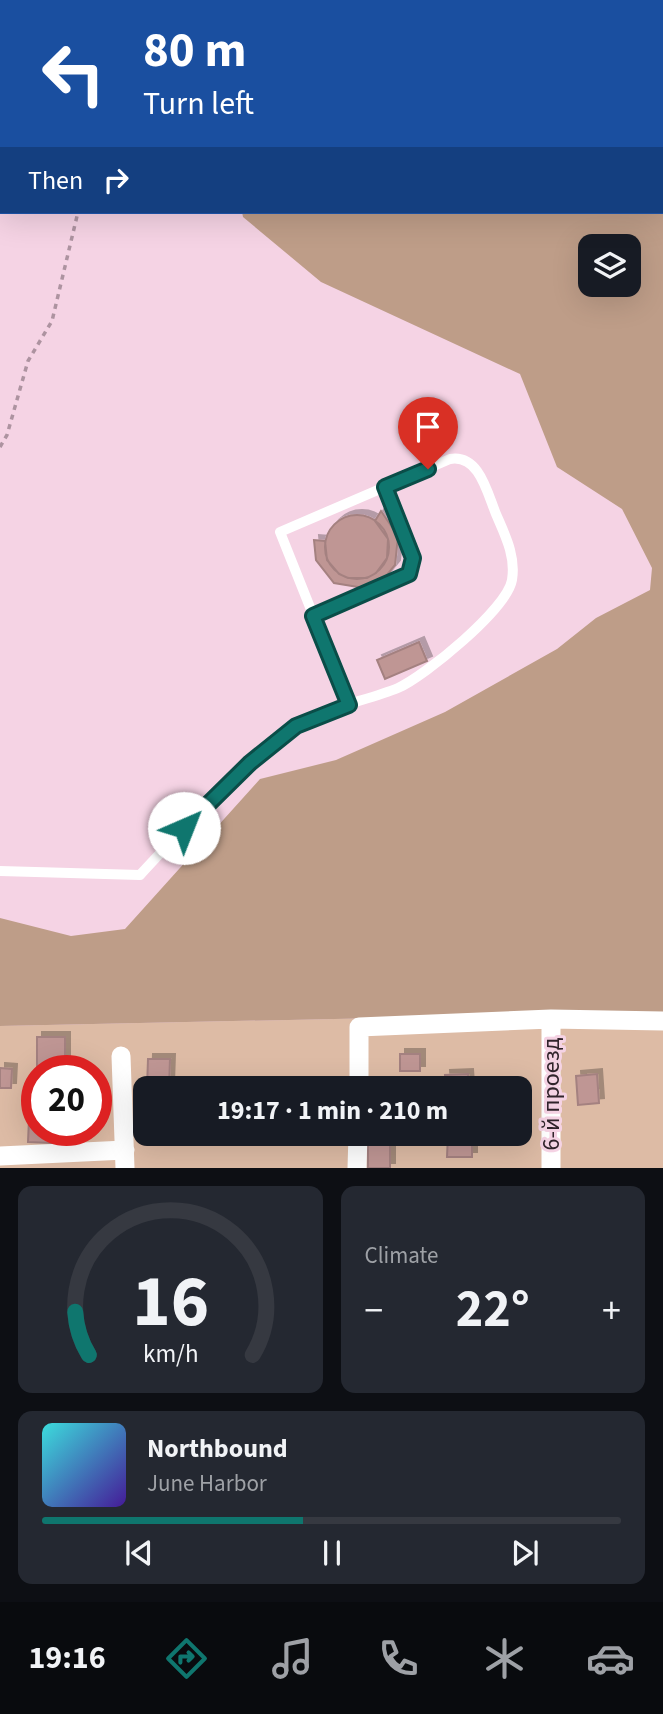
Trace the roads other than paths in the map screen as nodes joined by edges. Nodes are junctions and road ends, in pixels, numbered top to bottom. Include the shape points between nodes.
1 (385, 487) junction
2 (313, 616) junction
3 (349, 705) junction
4 (0, 871) edge
5 (551, 1019) junction
6 (663, 1021) edge
7 (121, 1056) dead end
8 (359, 1076) edge
9 (358, 1146) edge
10 (0, 1156) edge
11 (125, 1159) edge
12 (358, 1168) edge
13 (551, 1168) edge

1 - 2 lane via 413,558 409,574
1 - 2 lane via 279,532
1 - 3 lane via 450,459 470,462 481,477 510,547 512,584 450,653 400,687
2 - 3 lane
3 - 4 lane via 296,726 250,763 140,875
5 - 6 street
5 - 8 street via 359,1027
5 - 13 street, 6-й проезд
7 - 11 street
9 - 12 street
10 - 11 street

